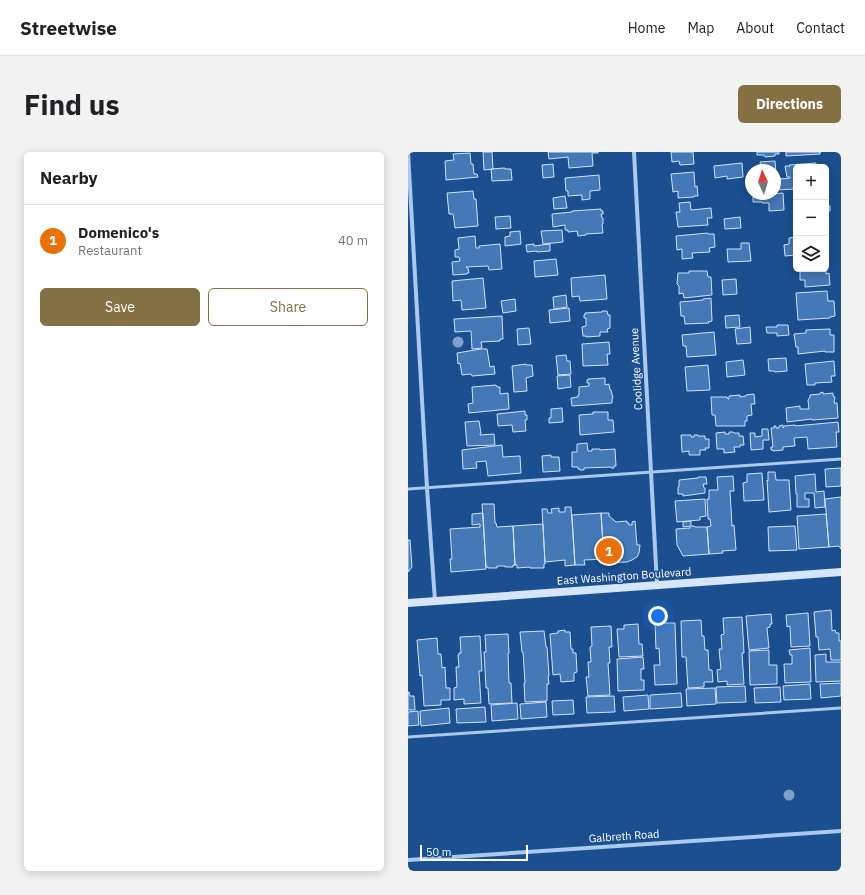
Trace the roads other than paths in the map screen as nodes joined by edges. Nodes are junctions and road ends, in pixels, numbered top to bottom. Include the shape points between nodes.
1 (408, 152) edge
2 (634, 152) edge
3 (841, 459) edge
4 (651, 472) junction
5 (427, 488) junction
6 (408, 489) edge
7 (841, 572) edge
8 (657, 585) junction
9 (435, 601) junction
10 (408, 603) edge
11 (841, 708) edge
12 (408, 737) edge
13 (841, 831) edge
14 (408, 860) edge

1 - 5 street
2 - 4 street, Coolidge Avenue
3 - 4 lane
4 - 5 lane
4 - 8 street, Coolidge Avenue
5 - 6 lane
5 - 9 street
7 - 8 main road, East Washington Boulevard
8 - 9 main road, East Washington Boulevard
9 - 10 main road, East Washington Boulevard
11 - 12 lane
13 - 14 street, Galbreth Road

